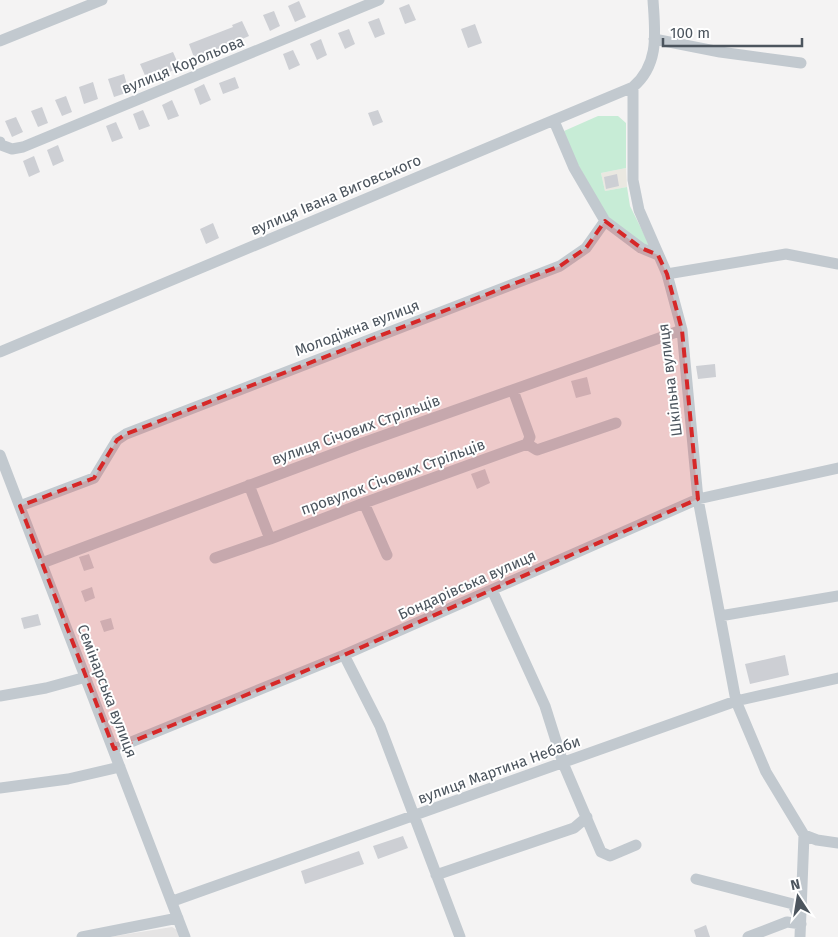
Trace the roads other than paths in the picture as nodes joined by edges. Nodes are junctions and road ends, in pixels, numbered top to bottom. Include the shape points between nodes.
1 (102, 0) edge
2 (379, 0) edge
3 (653, 0) edge
4 (654, 39) junction
5 (0, 41) edge
6 (801, 63) dead end
7 (633, 87) junction
8 (554, 121) junction
9 (0, 142) edge
10 (605, 222) junction
11 (658, 254) junction
12 (838, 264) edge
13 (668, 274) junction
14 (682, 330) junction
15 (0, 352) edge
16 (513, 390) junction
17 (616, 422) dead end
18 (527, 444) junction
19 (0, 455) edge
20 (838, 468) edge
21 (249, 486) junction
22 (698, 500) junction
23 (364, 503) junction
24 (20, 506) junction
25 (270, 540) junction
26 (387, 555) dead end
27 (215, 558) dead end
28 (42, 563) junction
29 (492, 590) junction
30 (838, 596) edge
31 (720, 616) junction
32 (344, 655) junction
33 (86, 678) junction
34 (838, 678) edge
35 (0, 696) edge
36 (736, 701) junction
37 (114, 749) junction
38 (563, 763) junction
39 (120, 767) junction
40 (0, 788) edge
41 (413, 816) junction
42 (587, 817) junction
43 (804, 835) junction
44 (838, 843) edge
45 (636, 844) dead end
46 (436, 875) junction
47 (696, 879) dead end
48 (172, 902) junction
49 (178, 918) junction
50 (800, 924) junction
51 (82, 937) edge
52 (185, 937) edge
53 (460, 937) edge
54 (748, 937) edge
55 (800, 937) edge

1 - 5 street
2 - 9 street, вулиця Корольова via 23,147 12,150
3 - 4 street, вулиця Івана Виговського
4 - 6 street
4 - 7 street, вулиця Івана Виговського via 648,72
7 - 8 street, вулиця Івана Виговського
7 - 11 street, Шкільна вулиця via 633,180 639,210
8 - 10 street via 574,168
8 - 15 street, вулиця Івана Виговського
10 - 11 street via 641,248
10 - 24 street, Молодіжна вулиця via 586,248 560,266 126,434 117,440 94,478
11 - 13 street, Шкільна вулиця
12 - 13 street via 786,254
13 - 14 street, Шкільна вулиця
14 - 16 street, вулиця Січових Стрільців
14 - 22 street, Шкільна вулиця
16 - 18 street via 530,437
16 - 21 street, вулиця Січових Стрільців
17 - 18 street, провулок Січових Стрільців via 537,450
18 - 23 street, провулок Січових Стрільців
19 - 24 street, Семінарська вулиця
20 - 22 street, Бондарівська вулиця
21 - 25 street
21 - 28 street, вулиця Січових Стрільців
22 - 29 street, Бондарівська вулиця
22 - 31 street, Шкільна вулиця
23 - 25 street, провулок Січових Стрільців
23 - 26 street
24 - 28 street, Семінарська вулиця
25 - 27 street, провулок Січових Стрільців
28 - 33 street, Семінарська вулиця
29 - 32 street, Бондарівська вулиця
29 - 38 street via 545,706
30 - 31 street
31 - 36 street, Шкільна вулиця
32 - 37 street, Бондарівська вулиця
32 - 41 street via 380,726
33 - 35 street
33 - 37 street, Семінарська вулиця
34 - 36 street, вулиця Мартина Небаби
36 - 38 street, вулиця Мартина Небаби
36 - 43 street, Шкільна вулиця via 766,772
37 - 39 street, Семінарська вулиця
38 - 41 street, вулиця Мартина Небаби
38 - 42 street
39 - 40 street via 68,779
39 - 48 street, Семінарська вулиця
41 - 46 street
41 - 48 street, вулиця Мартина Небаби
42 - 45 street via 601,852 610,856
42 - 46 street via 574,828
43 - 44 street
43 - 50 street
46 - 53 street
47 - 50 street via 793,904
48 - 49 street, Семінарська вулиця
49 - 51 street
49 - 52 street, Семінарська вулиця
50 - 54 street via 787,922
50 - 55 street

